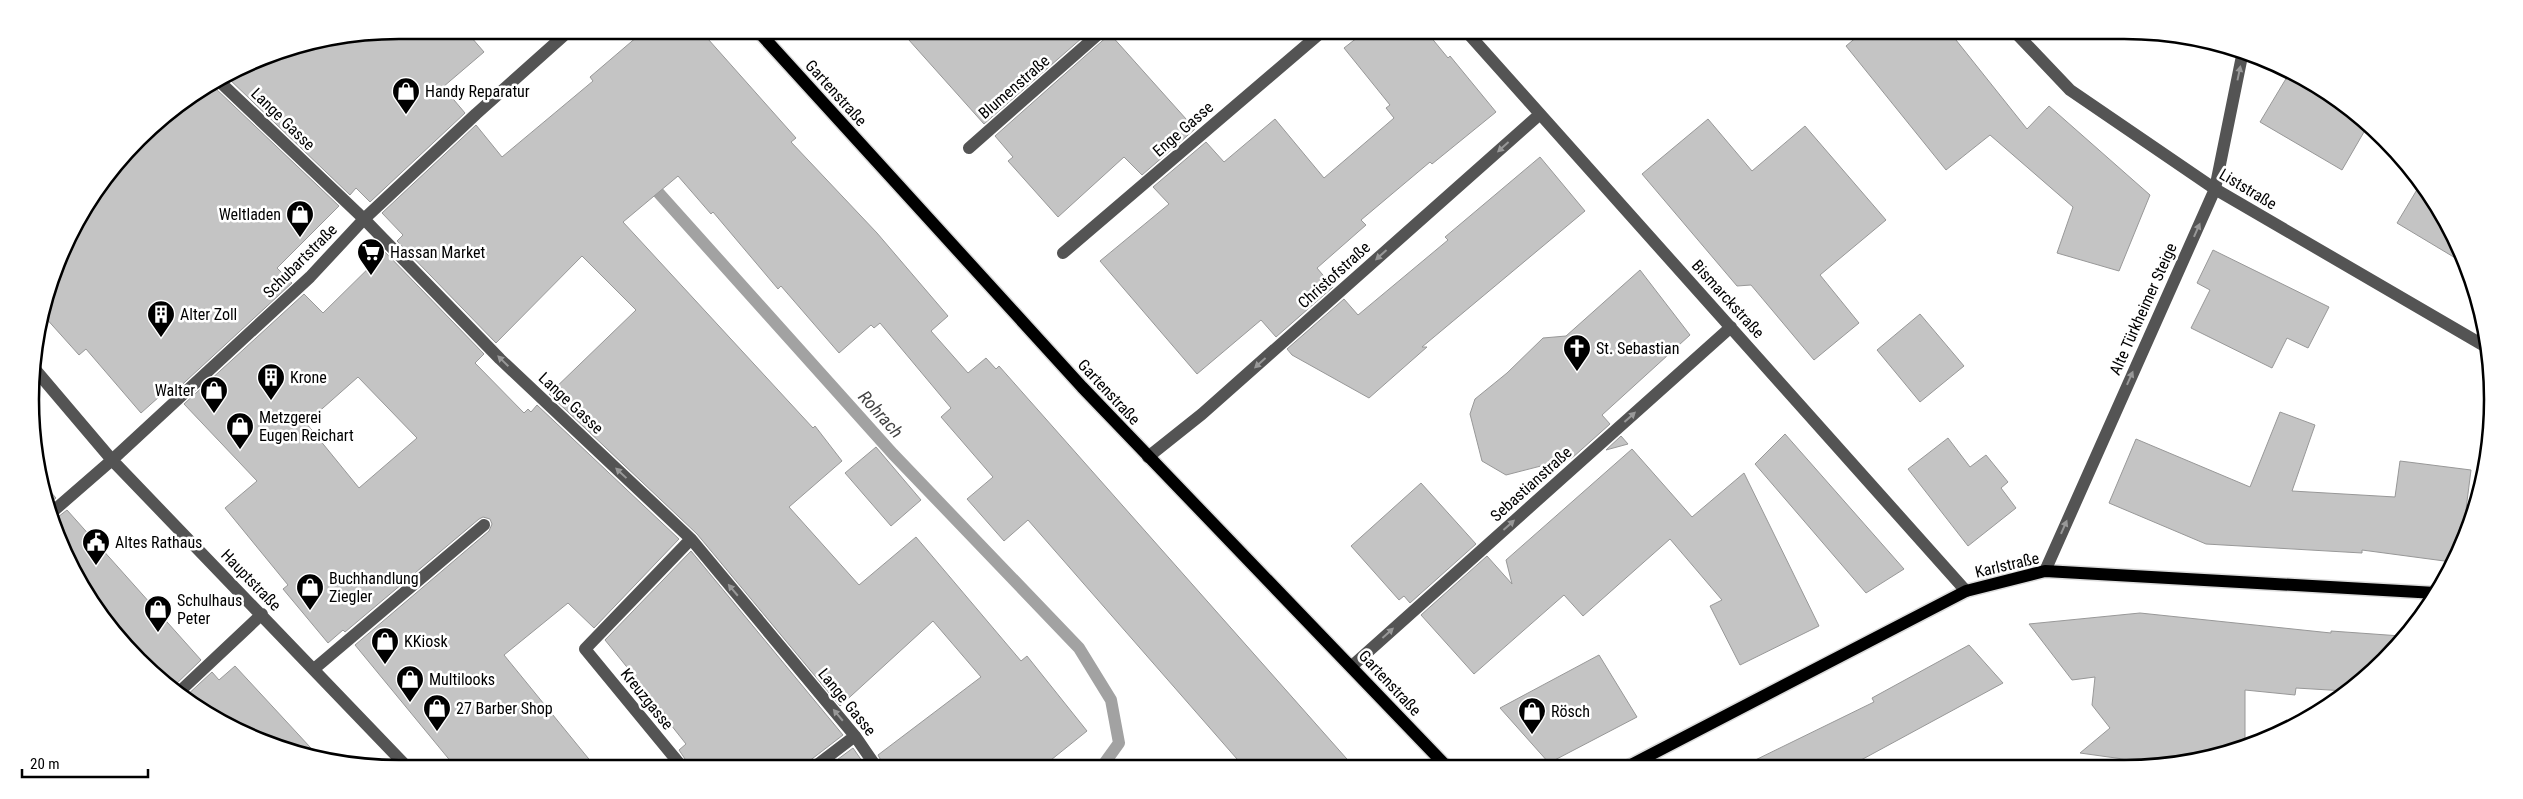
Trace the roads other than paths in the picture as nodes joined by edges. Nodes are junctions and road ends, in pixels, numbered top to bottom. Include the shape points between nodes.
1 (560, 39) edge
2 (765, 39) edge
3 (1093, 39) edge
4 (1313, 39) edge
5 (1472, 39) edge
6 (2022, 39) edge
7 (2242, 59) edge
8 (223, 85) edge
9 (1540, 115) junction
10 (969, 148) dead end
11 (2215, 189) junction
12 (364, 219) junction
13 (1063, 253) dead end
14 (1731, 327) junction
15 (2479, 343) edge
16 (40, 375) edge
17 (1148, 458) junction
18 (112, 460) junction
19 (56, 509) edge
20 (484, 525) dead end
21 (691, 539) junction
22 (2044, 571) junction
23 (1966, 590) junction
24 (2428, 593) edge
25 (262, 614) junction
26 (1352, 666) junction
27 (314, 669) junction
28 (183, 688) edge
29 (855, 736) junction
30 (400, 760) edge
31 (676, 760) edge
32 (824, 760) edge
33 (872, 760) edge
34 (1440, 760) edge
35 (1640, 760) edge

1 - 12 street, Schubartstraße
2 - 17 main road, Gartenstraße
3 - 10 street, Blumenstraße
4 - 13 street, Enge Gasse
5 - 9 street, Bismarckstraße
6 - 11 street, Liststraße via 2070,90
11 -> 7 street, Alte Türkheimer Steige
8 - 12 street, Lange Gasse
9 - 14 street, Bismarckstraße
9 -> 17 street, Christofstraße
11 - 15 street, Liststraße
22 -> 11 street, Alte Türkheimer Steige
12 - 18 street, Schubartstraße via 310,277
21 -> 12 street, Lange Gasse via 500,359
14 - 23 street, Bismarckstraße
26 -> 14 street, Sebastianstraße
16 - 18 street, Hauptstraße
17 - 26 main road, Gartenstraße
18 - 19 street, Schubartstraße
18 - 25 street, Hauptstraße
20 - 27 street
29 -> 21 street, Lange Gasse
21 - 31 street, Kreuzgasse via 585,649
22 - 23 main road, Karlstraße
22 - 24 main road, Karlstraße
23 - 35 main road, Karlstraße
25 - 27 street, Hauptstraße
25 - 28 street
26 - 34 main road, Gartenstraße
27 - 30 street, Hauptstraße
29 - 32 street
29 - 33 street, Lange Gasse

